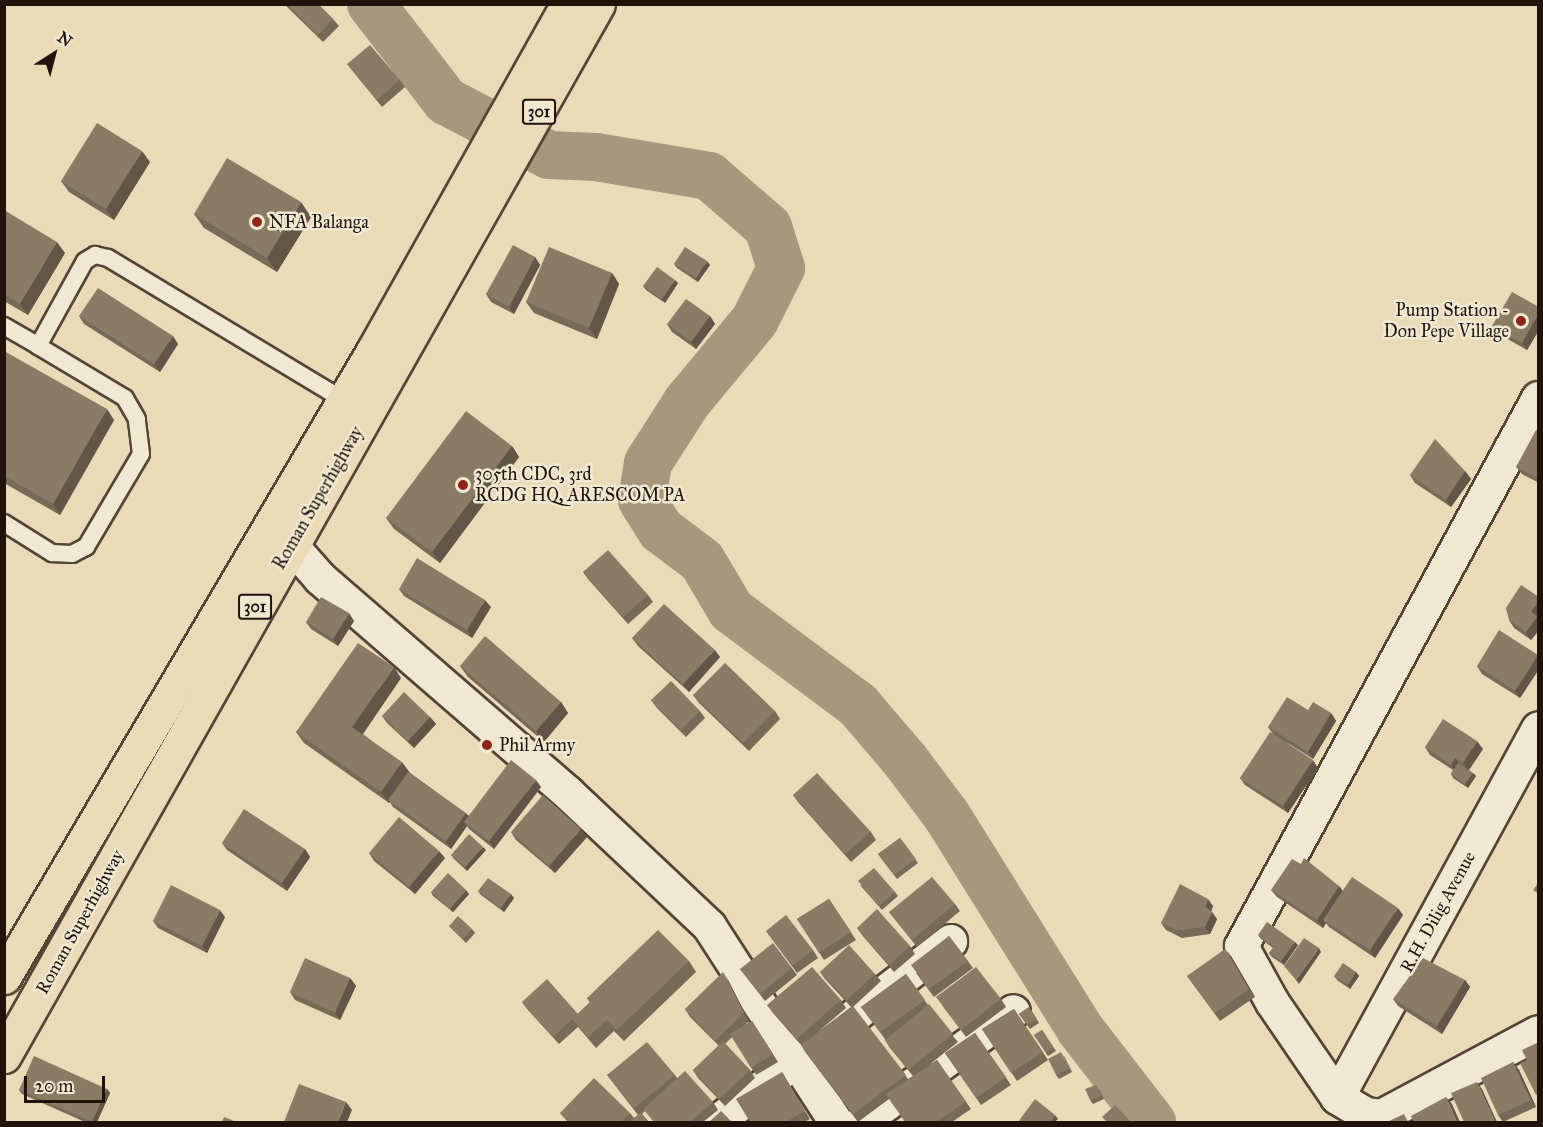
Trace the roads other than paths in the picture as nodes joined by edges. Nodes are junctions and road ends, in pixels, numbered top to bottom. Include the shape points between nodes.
1 (568, 4) edge
2 (598, 4) edge
3 (555, 57) junction
4 (500, 155) junction
5 (4, 326) edge
6 (38, 346) junction
7 (1536, 399) edge
8 (344, 400) junction
9 (4, 523) edge
10 (290, 544) junction
11 (1539, 728) edge
12 (951, 940) edge
13 (4, 977) edge
14 (1012, 1011) edge
15 (1539, 1032) edge
16 (797, 1055) junction
17 (4, 1056) edge
18 (1337, 1097) junction
19 (716, 1122) edge
20 (836, 1122) edge
21 (861, 1122) edge

1 - 3 main road, Roman Superhighway / 301
2 - 3 main road, Roman Superhighway / 301
3 - 4 main road, Roman Superhighway / 301
4 - 8 main road, Roman Superhighway / 301
4 - 10 main road, Roman Superhighway / 301
5 - 6 lane
6 - 8 lane via 85,261 94,255 108,258
6 - 9 lane via 125,398 137,419 141,454 79,551 52,553
7 - 18 street via 1242,946 1272,1002
8 - 13 main road, Roman Superhighway / 301
10 - 16 street via 320,578 567,792 709,926
10 - 17 main road, Roman Superhighway / 301
11 - 18 street, R.H. Dilig Avenue
12 - 16 street
14 - 21 street
15 - 18 street via 1381,1116
16 - 19 street
16 - 20 street

